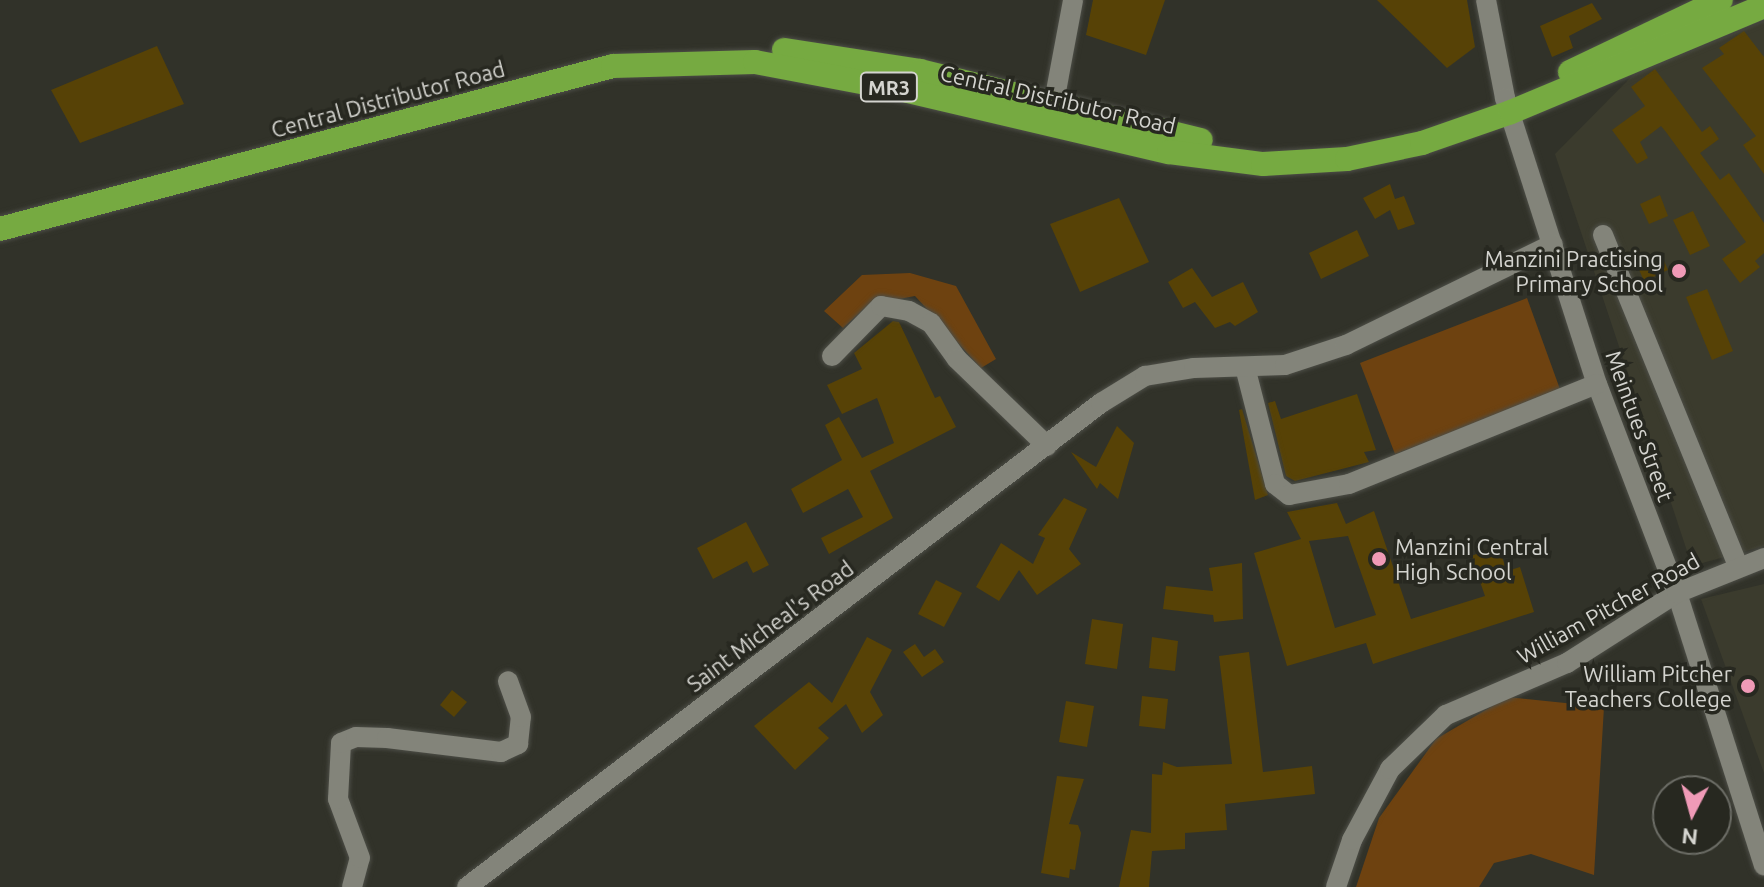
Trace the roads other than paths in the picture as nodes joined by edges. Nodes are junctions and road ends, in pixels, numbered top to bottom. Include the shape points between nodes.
1 (1073, 0) edge
2 (1486, 0) edge
3 (1721, 0) edge
4 (1764, 6) edge
5 (1508, 105) junction
6 (1053, 112) junction
7 (0, 216) edge
8 (0, 229) edge
9 (1603, 235) dead end
10 (1553, 244) junction
11 (832, 356) dead end
12 (1245, 367) junction
13 (1597, 384) junction
14 (1047, 446) junction
15 (1764, 558) edge
16 (1738, 565) junction
17 (1677, 593) junction
18 (508, 681) dead end
19 (1764, 865) edge
20 (352, 887) edge
21 (467, 887) edge
22 (1336, 887) edge

1 - 6 street
2 - 5 street, Meintues Street
3 - 5 highway, Central Distributor Road / MR3
4 - 5 highway, Central Distributor Road / MR3
5 - 6 highway, Central Distributor Road / MR3 via 1343,144 1264,148
5 - 10 street, Meintues Street
6 - 7 highway, Central Distributor Road / MR3 via 920,71 758,46 600,53
6 - 8 highway, Central Distributor Road / MR3 via 755,62 613,66
9 - 16 street
10 - 12 street, Saint Micheal's Road via 1346,345 1285,365
10 - 13 street, Meintues Street
11 - 14 street via 881,306 909,311 931,323 957,359
12 - 13 street via 1275,484 1289,495 1349,484
12 - 14 street, Saint Micheal's Road via 1145,376
13 - 17 street, Meintues Street
14 - 21 street, Saint Micheal's Road
15 - 16 street, William Pitcher Road
16 - 17 street, William Pitcher Road
17 - 19 street, Meintues Street
17 - 22 street, William Pitcher Road via 1567,663 1446,715 1390,769 1352,840
18 - 20 street via 521,717 518,744 501,752 387,738 356,737 341,743 338,799 360,858

